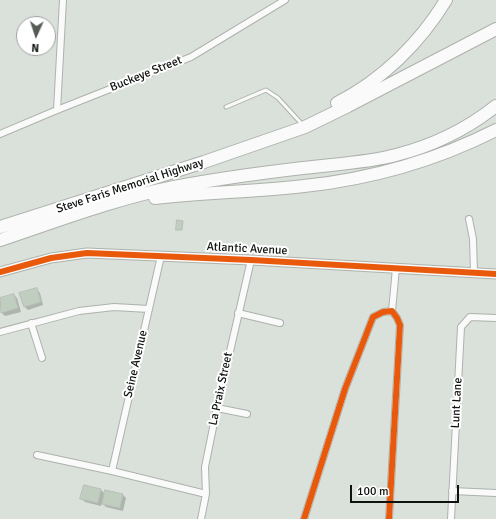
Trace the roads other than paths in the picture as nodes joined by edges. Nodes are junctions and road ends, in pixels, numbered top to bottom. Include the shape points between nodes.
1 (63, 0) edge
2 (285, 0) edge
3 (446, 0) edge
4 (496, 29) edge
5 (496, 106) edge
6 (226, 107) dead end
7 (57, 110) junction
8 (301, 125) junction
9 (496, 130) edge
10 (0, 134) edge
11 (469, 219) dead end
12 (0, 227) edge
13 (0, 241) edge
14 (161, 256) junction
15 (251, 260) junction
16 (396, 268) junction
17 (0, 272) edge
18 (474, 273) junction
19 (496, 274) edge
20 (149, 309) junction
21 (392, 311) junction
22 (238, 313) junction
23 (496, 318) edge
24 (31, 323) junction
25 (280, 323) dead end
26 (0, 332) edge
27 (42, 358) dead end
28 (217, 408) junction
29 (247, 414) dead end
30 (37, 455) dead end
31 (112, 471) junction
32 (452, 491) junction
33 (496, 493) edge
34 (206, 494) junction
35 (201, 519) edge
36 (304, 519) edge
37 (389, 519) edge
38 (450, 519) edge

1 - 7 street
2 - 7 street, Buckeye Street via 191,57
3 - 8 highway via 431,23 404,54 382,74
4 - 8 highway via 348,106
5 - 13 highway via 456,133 395,156 174,187 128,197
6 - 8 lane via 266,90 278,98
7 - 10 street, Buckeye Street
8 - 12 highway, Steve Faris Memorial Highway via 197,164
9 - 13 highway via 429,158 382,172 305,186 191,194 129,202
11 - 18 street via 473,239
14 - 15 street, Atlantic Avenue
14 - 17 street, Atlantic Avenue via 94,253 69,255
14 - 20 street, Seine Avenue
15 - 16 street, Atlantic Avenue
15 - 22 street, La Praix Street
16 - 18 street, Atlantic Avenue
16 - 21 street
18 - 19 street, Atlantic Avenue
20 - 24 street via 114,307 79,311
20 - 31 street, Seine Avenue
21 - 36 street via 382,312 373,317 344,389
21 - 37 street via 400,325
22 - 25 street
22 - 28 street, La Praix Street
23 - 32 street, Lunt Lane via 470,317 461,327
24 - 26 street
24 - 27 street
28 - 29 street
28 - 34 street, La Praix Street via 205,468
30 - 31 street
31 - 34 street
32 - 33 street
32 - 38 street, Lunt Lane
34 - 35 street, La Praix Street

